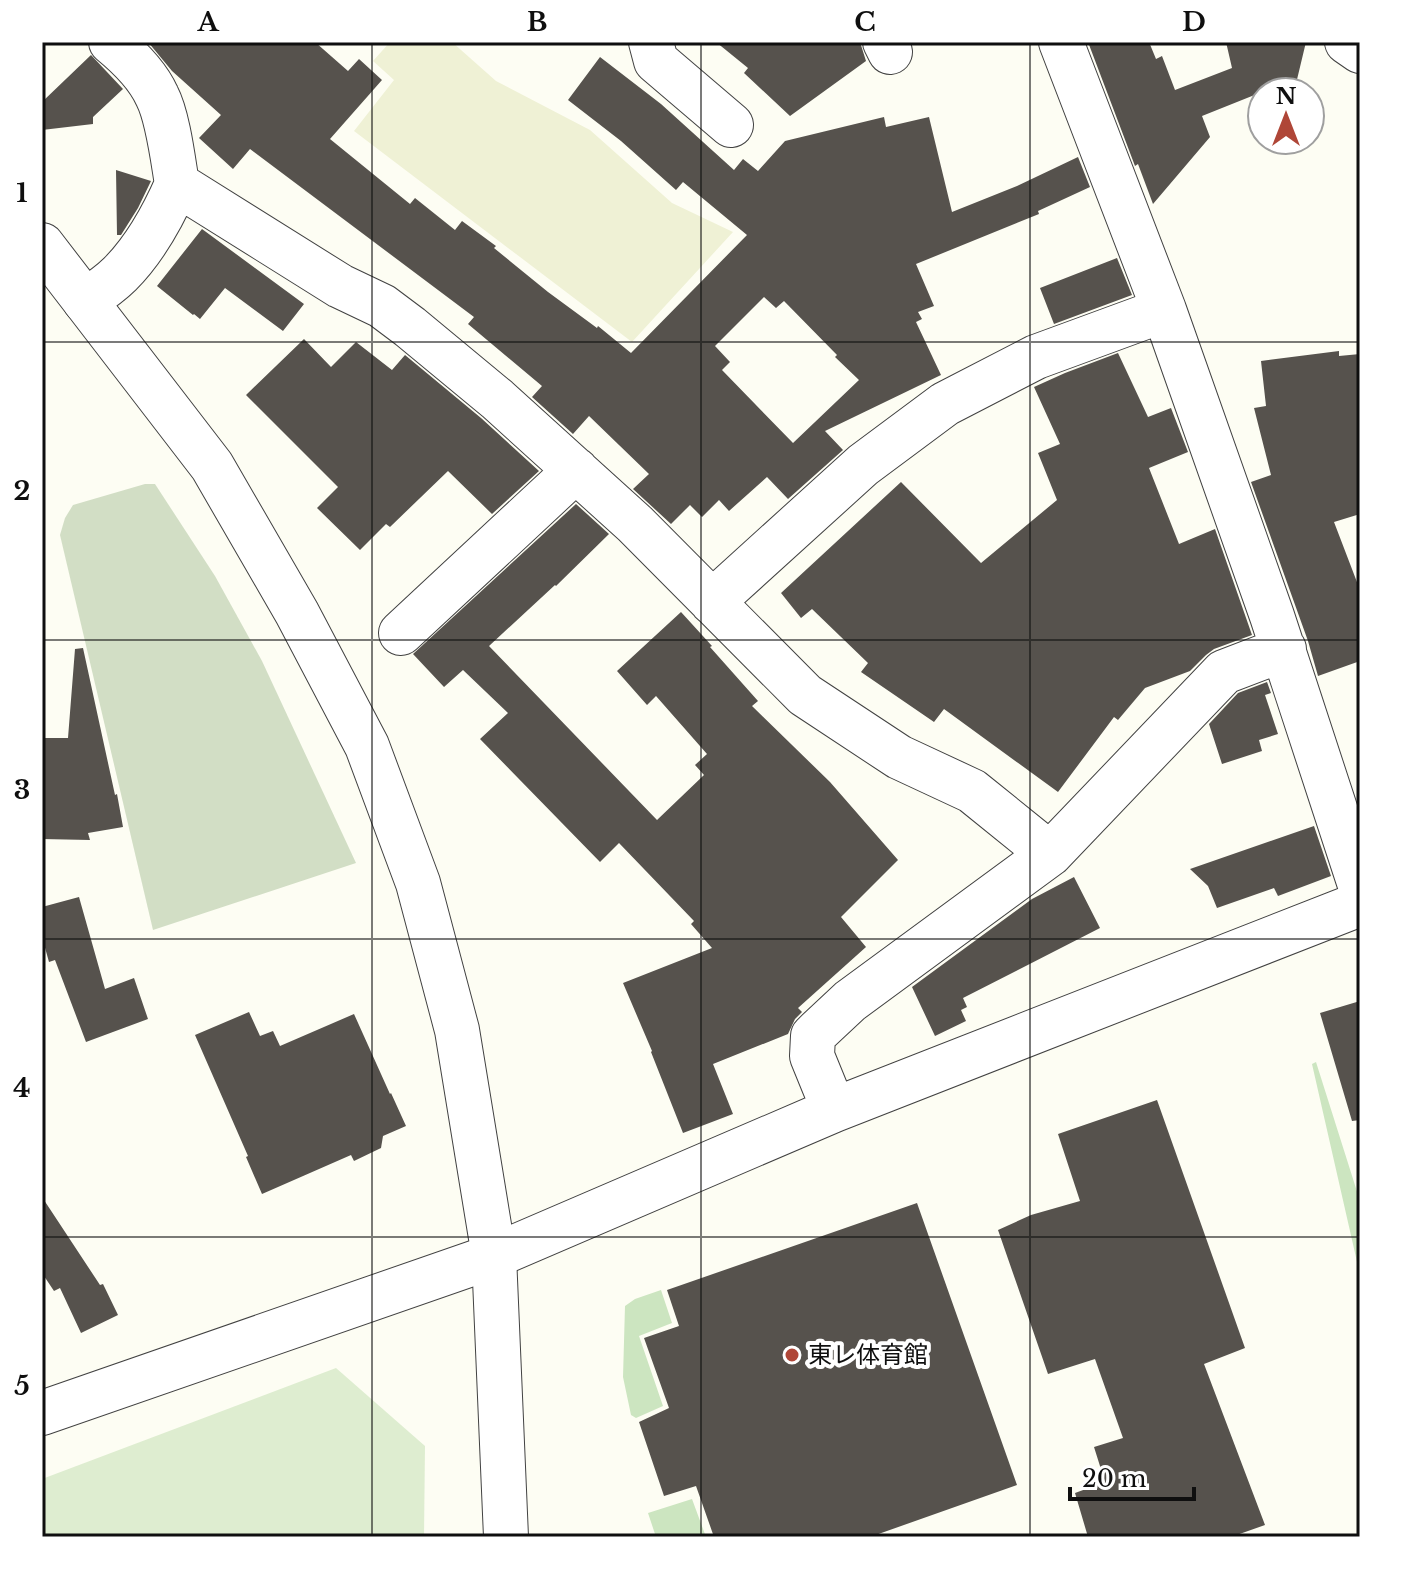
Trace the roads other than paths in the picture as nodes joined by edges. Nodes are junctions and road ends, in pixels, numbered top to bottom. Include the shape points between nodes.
1 (651, 42) edge
2 (1061, 42) edge
3 (1347, 42) edge
4 (118, 45) edge
5 (1360, 51) edge
6 (731, 125) dead end
7 (177, 184) junction
8 (42, 245) edge
9 (85, 301) junction
10 (1164, 310) junction
11 (576, 470) junction
12 (712, 602) junction
13 (401, 633) dead end
14 (1284, 649) junction
15 (1050, 854) junction
16 (1360, 885) edge
17 (1360, 904) edge
18 (834, 1110) junction
19 (494, 1256) junction
20 (42, 1413) edge
21 (506, 1537) edge

1 - 6 street via 656,61
2 - 10 street
3 - 5 street
4 - 7 street via 157,96
7 - 9 street via 145,243 119,275
7 - 11 street via 340,286 382,306
8 - 9 street
9 - 19 street via 212,466 367,746 418,883 457,1030
10 - 12 street via 1036,357 945,404 863,465
10 - 14 street
11 - 12 street
11 - 13 street
12 - 15 street via 805,695 899,757 972,791
14 - 15 street via 1224,672
14 - 16 street
15 - 18 street via 850,1001 813,1036 812,1056
17 - 18 street
18 - 19 street
19 - 20 street
19 - 21 street

